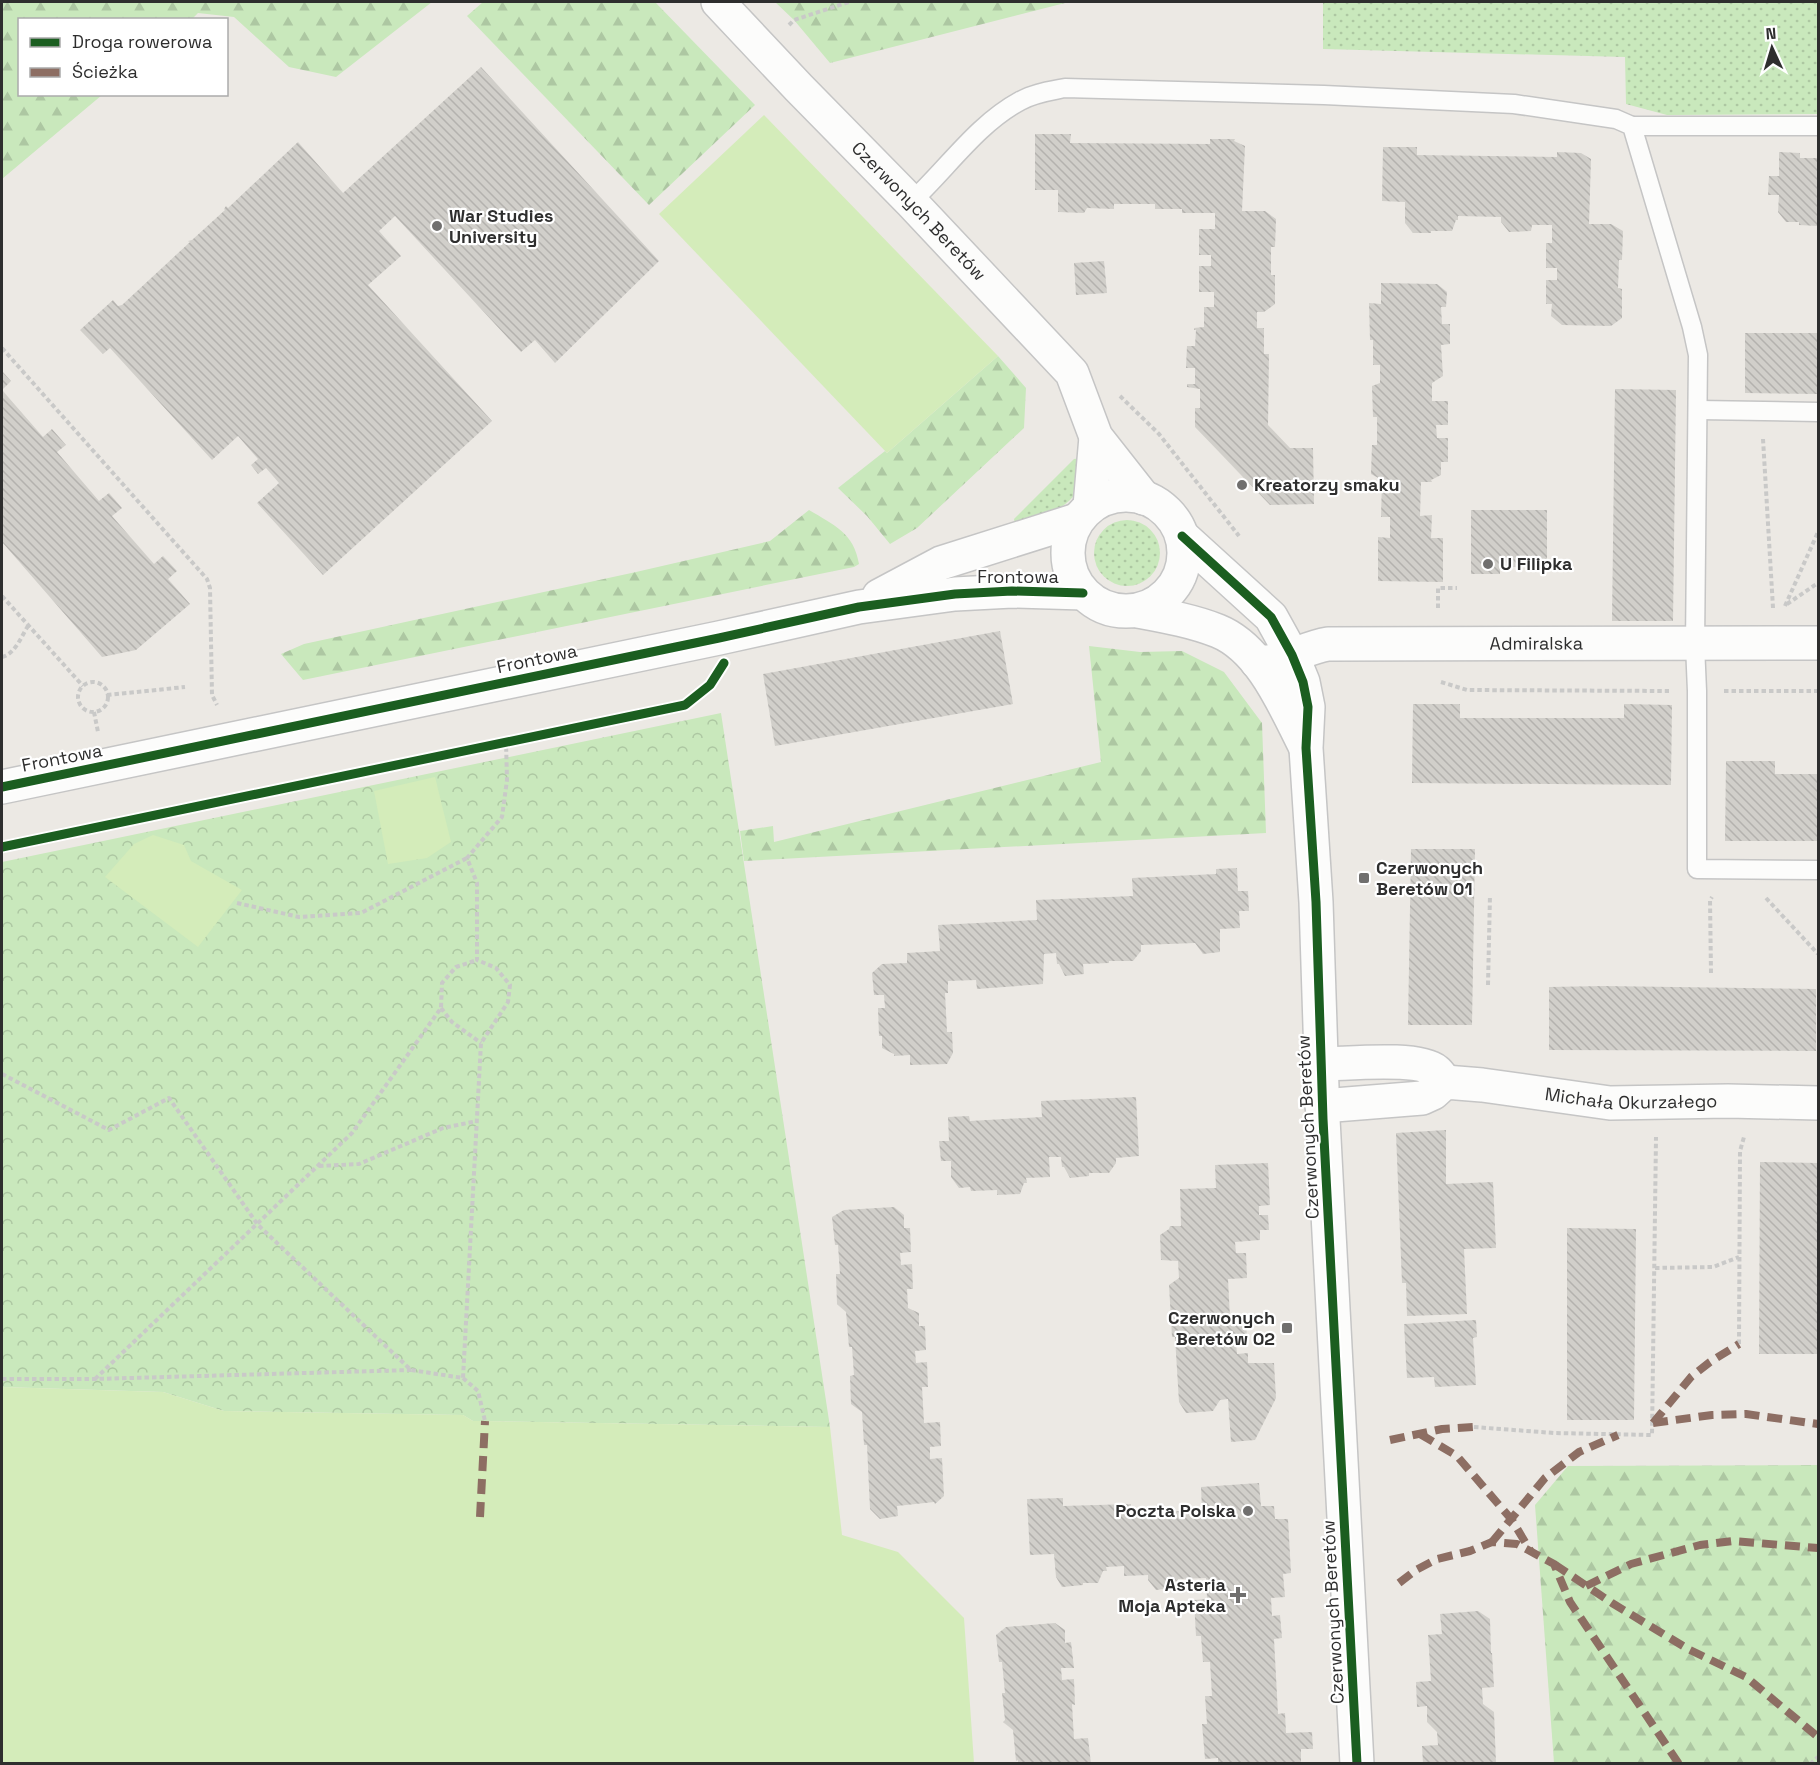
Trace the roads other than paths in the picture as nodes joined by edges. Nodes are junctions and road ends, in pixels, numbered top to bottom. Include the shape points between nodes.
1 (718, 2) edge
2 (1632, 126) junction
3 (1818, 126) edge
4 (911, 202) junction
5 (1699, 410) junction
6 (1818, 412) edge
7 (1096, 437) junction
8 (1144, 498) junction
9 (1084, 513) junction
10 (1182, 536) junction
11 (1083, 593) junction
12 (859, 607) junction
13 (1138, 611) junction
14 (1818, 643) edge
15 (1695, 645) junction
16 (1292, 655) junction
17 (1257, 662) junction
18 (1306, 748) junction
19 (2, 787) edge
20 (1818, 870) edge
21 (1321, 1064) junction
22 (1445, 1082) junction
23 (1818, 1103) edge
24 (1322, 1106) junction
25 (1357, 1764) edge

1 - 4 street, Czerwonych Beretów
2 - 3 lane
2 - 4 lane via 1616,119 1514,104 1065,88 1020,101 993,120
2 - 5 lane via 1692,327 1698,356
4 - 7 street, Czerwonych Beretów via 1072,373
5 - 6 lane
5 - 15 lane
7 - 8 street, Czerwonych Beretów
7 - 9 street, Czerwonych Beretów
8 - 9 street via 1107,498
8 - 10 street via 1161,506 1174,519
9 - 11 street via 1070,537 1067,557 1072,577
9 - 12 street, Frontowa via 941,564
10 - 13 street via 1182,573 1157,604
10 - 16 street, Czerwonych Beretów via 1271,617
11 - 12 street, Frontowa via 1012,591
11 - 13 street via 1118,612
12 - 19 street, Frontowa
13 - 17 street, Czerwonych Beretów via 1219,631
14 - 15 street, Admiralska
15 - 16 street, Admiralska via 1328,644
15 - 20 lane via 1697,869
16 - 17 street, Admiralska via 1276,662
16 - 18 street, Czerwonych Beretów via 1304,682 1308,707
17 - 18 street, Czerwonych Beretów via 1273,684
18 - 21 street, Czerwonych Beretów
21 - 22 street, Michała Okurzałego via 1401,1062 1436,1071
21 - 24 street, Czerwonych Beretów
22 - 23 street, Michała Okurzałego via 1610,1103
22 - 24 street via 1422,1098
24 - 25 street, Czerwonych Beretów

